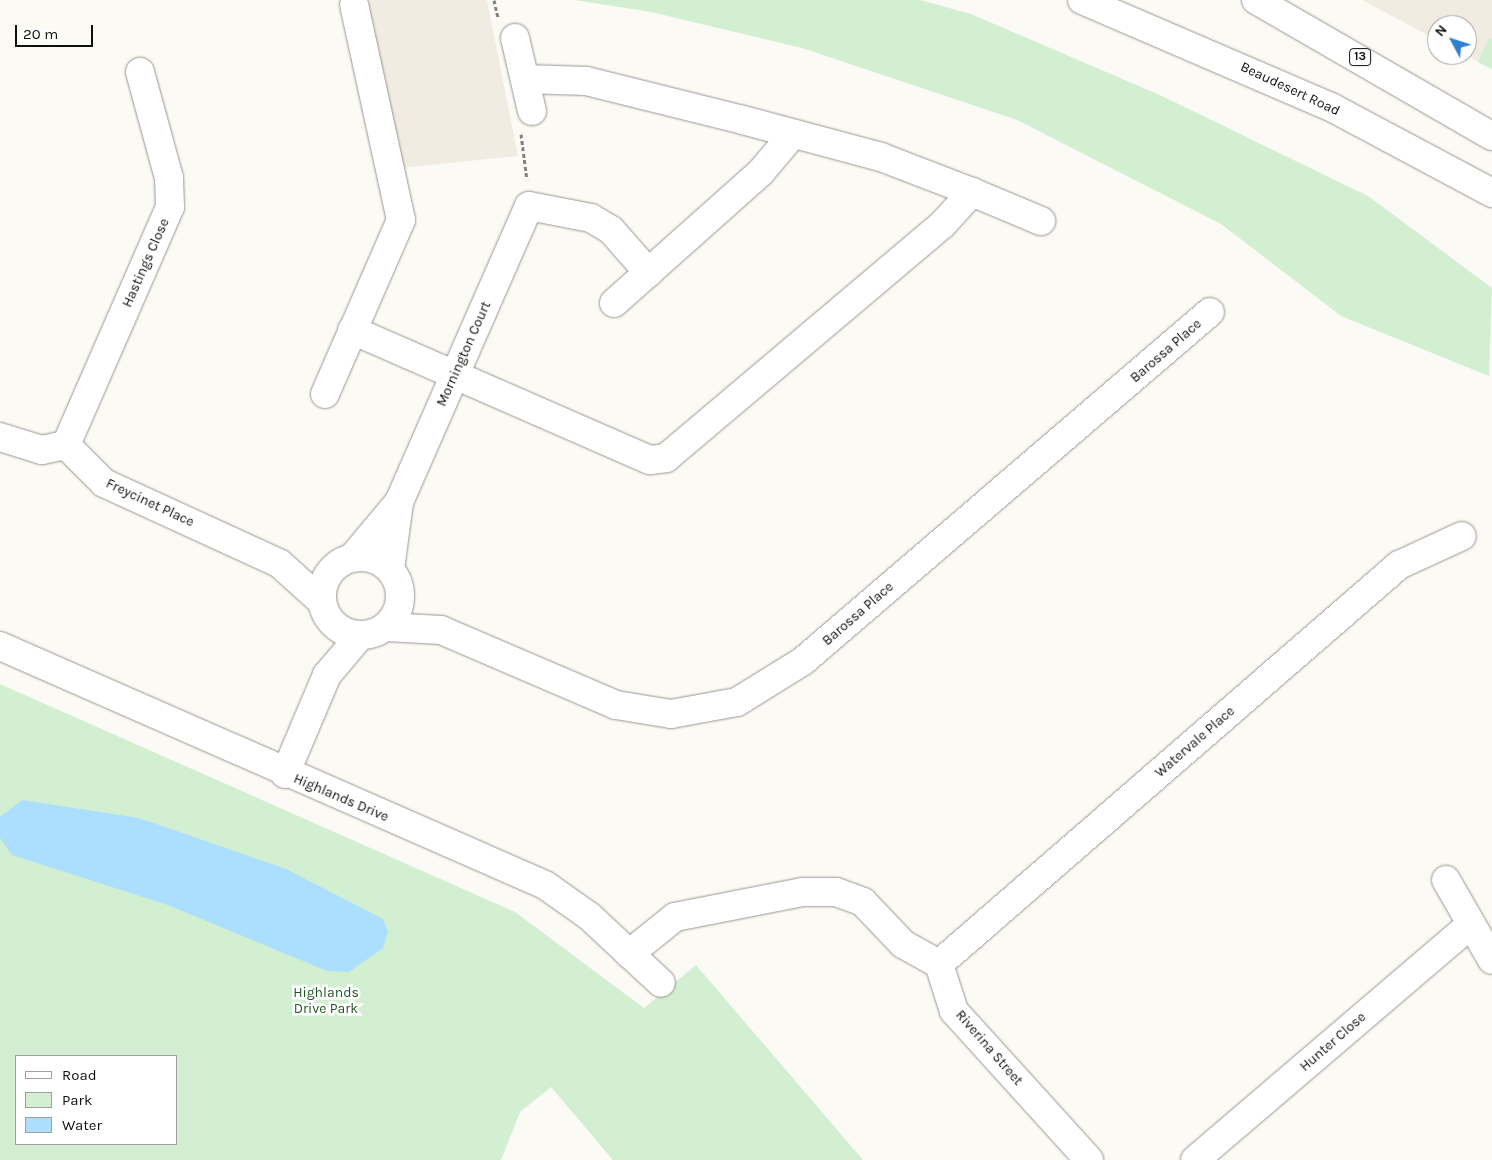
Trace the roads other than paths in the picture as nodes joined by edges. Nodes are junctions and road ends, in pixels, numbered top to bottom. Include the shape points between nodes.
1 (1082, 0) edge
2 (1256, 0) edge
3 (354, 5) dead end
4 (515, 38) dead end
5 (140, 72) dead end
6 (525, 79) junction
7 (532, 111) dead end
8 (793, 134) junction
9 (1492, 136) edge
10 (972, 192) junction
11 (1492, 194) edge
12 (1041, 221) dead end
13 (649, 273) junction
14 (614, 303) dead end
15 (1210, 312) dead end
16 (352, 330) junction
17 (456, 373) junction
18 (325, 394) dead end
19 (0, 437) edge
20 (66, 445) junction
21 (399, 502) junction
22 (1462, 536) dead end
23 (344, 562) junction
24 (279, 563) junction
25 (395, 579) junction
26 (325, 611) junction
27 (386, 627) junction
28 (441, 630) junction
29 (360, 636) junction
30 (0, 646) edge
31 (327, 675) junction
32 (285, 774) junction
33 (1446, 880) dead end
34 (1471, 924) junction
35 (629, 954) junction
36 (1492, 960) edge
37 (939, 964) junction
38 (662, 983) dead end
39 (1089, 1160) edge
40 (1195, 1160) edge

1 - 11 main road, Beaudesert Road via 1322,103
2 - 9 main road, 13
3 - 16 main road via 401,220
4 - 6 main road
5 - 20 main road, Hastings Close via 169,178 170,207
6 - 7 main road
6 - 8 main road via 586,81
8 - 10 main road via 880,157
8 - 13 main road via 761,172
10 - 12 main road
10 - 17 main road via 942,225 666,458 650,460
13 - 14 main road
13 - 17 main road, Mornington Court via 611,230 591,218 529,206
15 - 28 main road, Barossa Place via 803,661 738,702 670,714 616,704
16 - 17 main road
16 - 18 main road
17 - 21 main road, Mornington Court
19 - 20 main road via 42,450
20 - 24 main road, Freycinet Place via 104,483
21 - 23 main road, Mornington Court
21 - 25 main road, Mornington Court
22 - 37 main road, Watervale Place via 1399,565
23 - 24 main road, Freycinet Place
23 - 25 main road via 379,561
23 - 26 main road via 322,588
24 - 26 main road, Freycinet Place
25 - 27 main road via 395,616
25 - 28 main road, Barossa Place
26 - 29 main road
26 - 31 main road
27 - 28 main road, Barossa Place
27 - 29 main road
29 - 31 main road
30 - 32 main road, Highlands Drive
31 - 32 main road
32 - 35 main road, Highlands Drive via 545,885 590,916
33 - 34 main road
34 - 36 main road
34 - 40 main road, Hunter Close
35 - 37 main road via 675,917 803,892 836,892 864,902 903,944
35 - 38 main road, Highlands Drive
37 - 39 main road, Riverina Street via 954,1011

